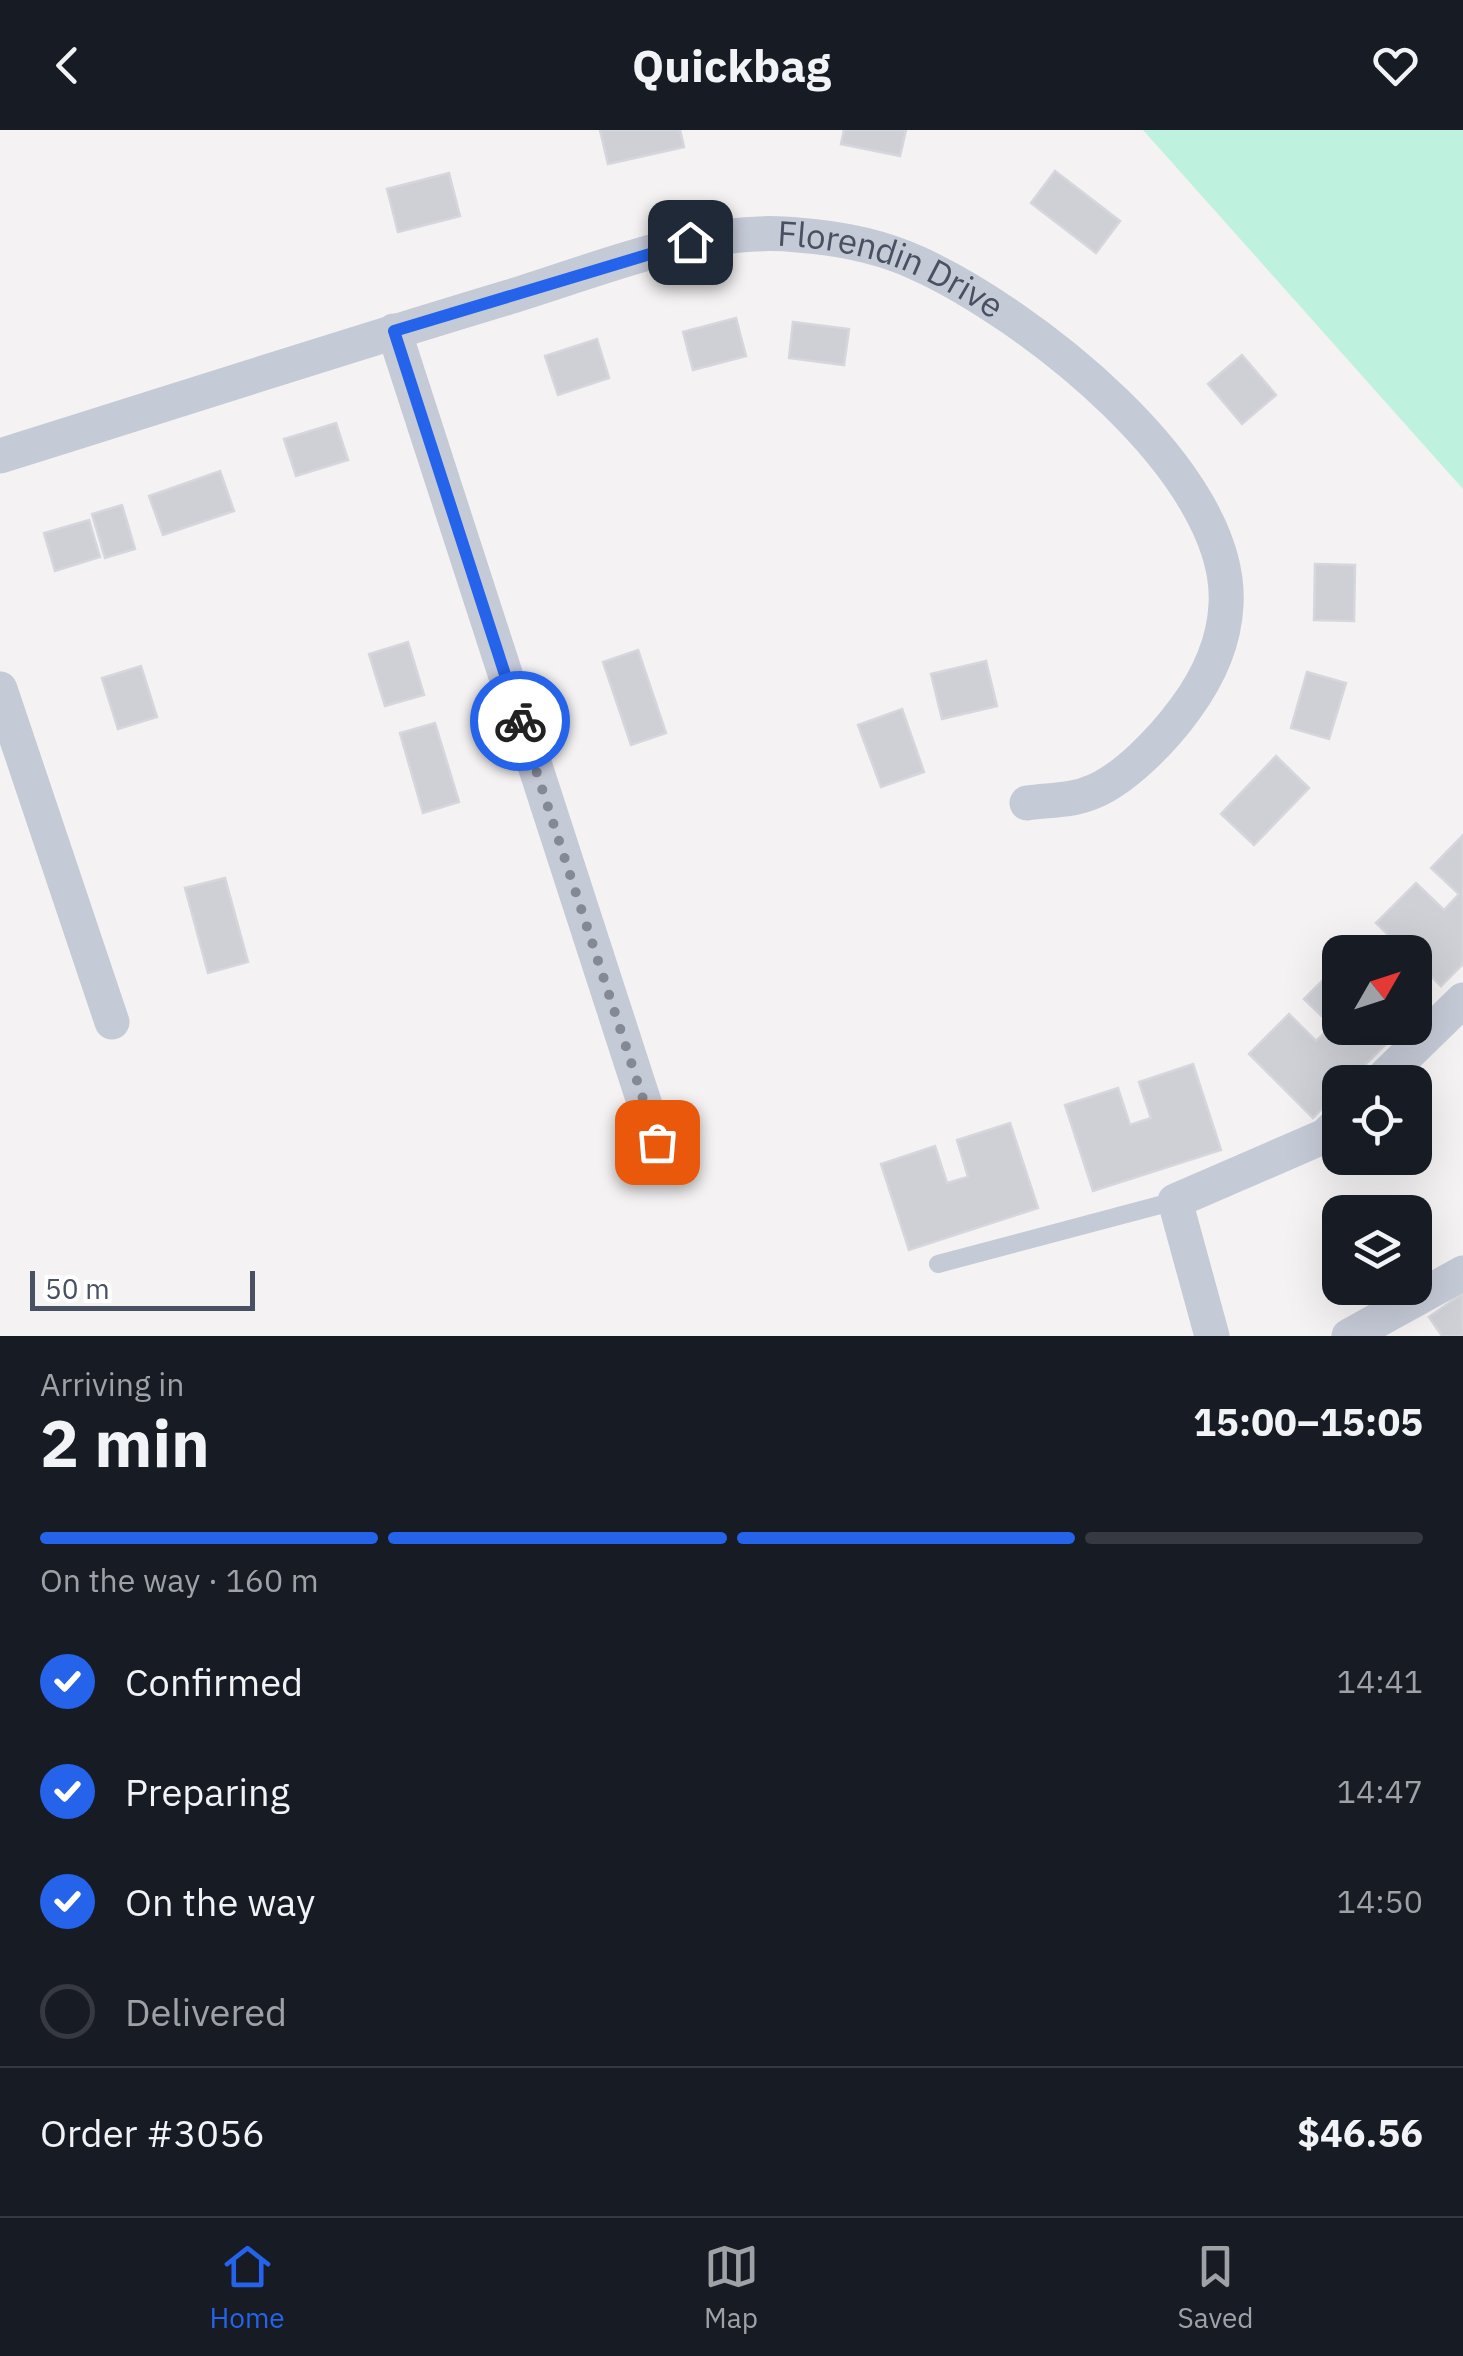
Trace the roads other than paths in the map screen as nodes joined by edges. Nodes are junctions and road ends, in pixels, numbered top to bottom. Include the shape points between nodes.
1 (394, 331) junction
2 (0, 456) edge
3 (0, 689) edge
4 (1026, 802) dead end
5 (1463, 1000) edge
6 (112, 1022) dead end
7 (1396, 1065) edge
8 (1322, 1137) edge
9 (657, 1142) dead end
10 (1175, 1201) junction
11 (938, 1264) dead end
12 (1463, 1273) edge
13 (1212, 1336) edge
14 (1349, 1336) edge

1 - 2 street, Florendin Drive
1 - 4 street, Florendin Drive via 690,242 744,233 855,243 912,260 1011,314 1111,399 1180,479 1206,522 1222,566 1226,604 1207,680 1166,736 1088,794
1 - 9 street
3 - 6 street
5 - 7 street
8 - 10 street
10 - 11 lane
10 - 13 street
12 - 14 street

